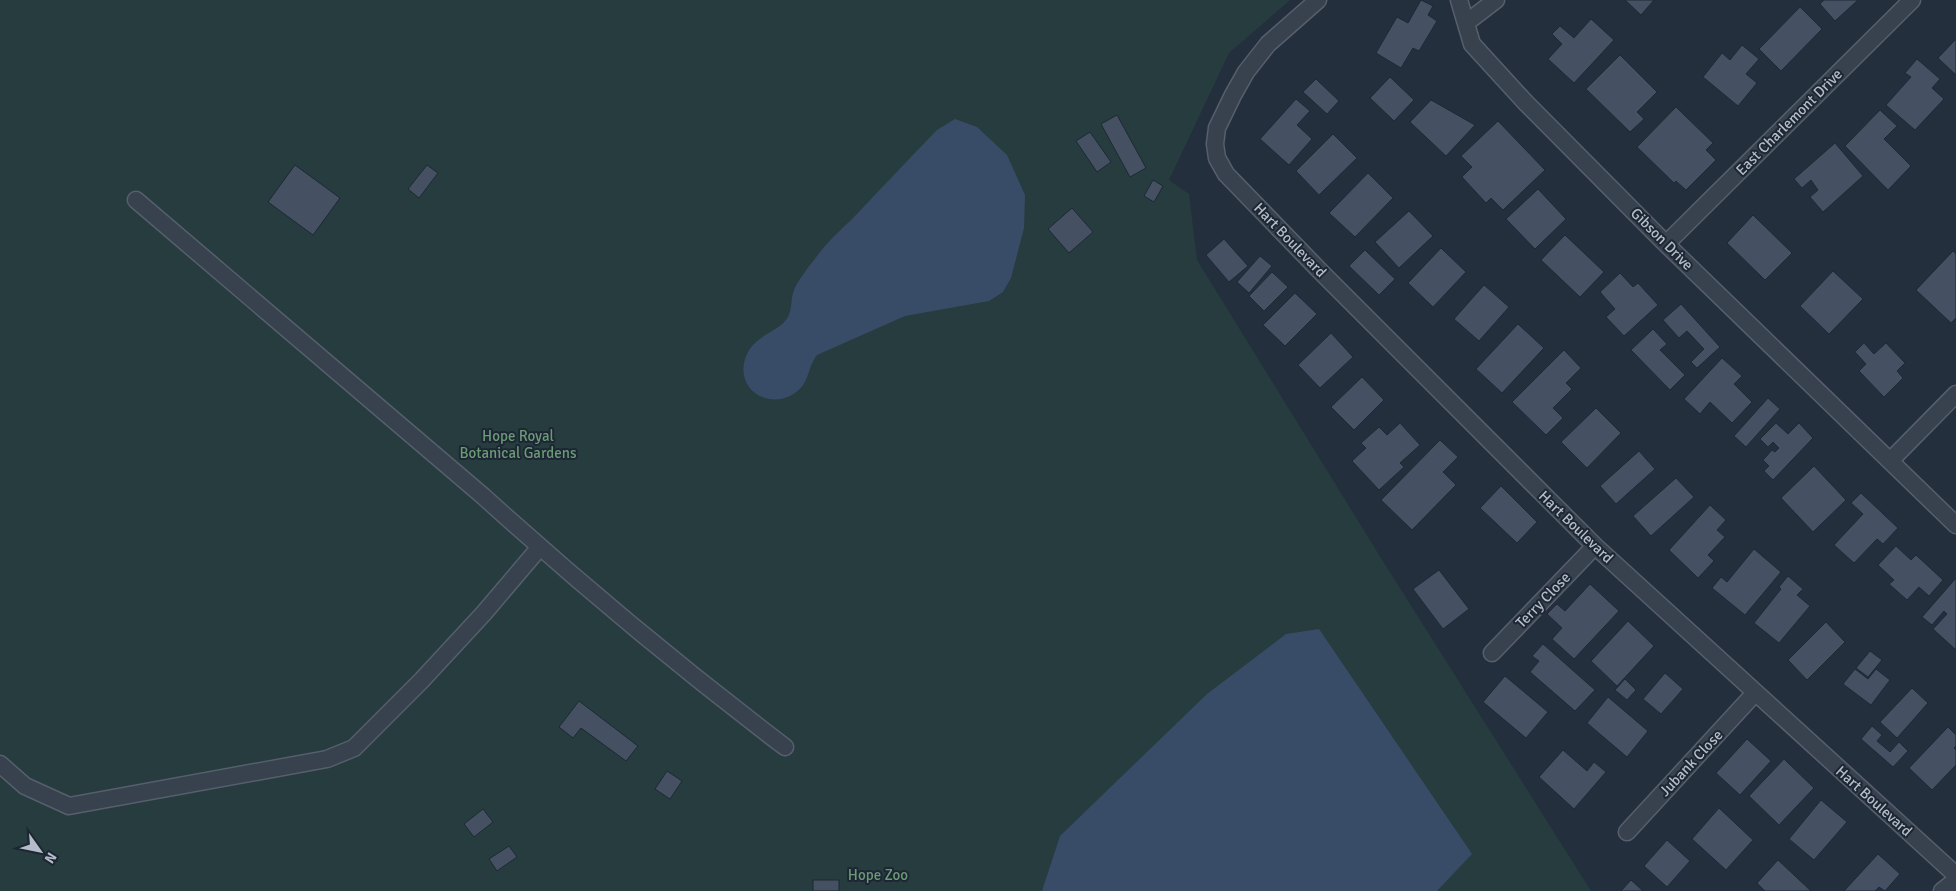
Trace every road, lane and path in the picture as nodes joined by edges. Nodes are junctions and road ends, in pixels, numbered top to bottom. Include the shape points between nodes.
1 (1318, 0) edge
2 (1459, 0) edge
3 (1496, 0) edge
4 (1912, 0) edge
5 (1466, 23) junction
6 (136, 200) dead end
7 (1666, 244) junction
8 (1956, 394) edge
9 (1890, 461) junction
10 (1956, 524) edge
11 (1595, 546) junction
12 (540, 547) junction
13 (1492, 653) dead end
14 (1755, 693) junction
15 (785, 747) dead end
16 (0, 764) edge
17 (1627, 832) dead end
18 (1956, 876) edge
19 (1956, 880) edge
20 (1942, 891) edge

1 - 11 street, Hart Boulevard via 1268,44 1246,72 1218,128 1217,158 1226,174 1320,271
2 - 5 street, Gibson Drive
3 - 5 street
4 - 7 street, East Charlemont Drive
5 - 7 street, Gibson Drive via 1472,44
6 - 12 street
7 - 9 street, Gibson Drive
8 - 9 street
9 - 10 street, Gibson Drive
11 - 13 street, Terry Close
11 - 14 street, Hart Boulevard
12 - 15 street via 720,698
12 - 16 street via 484,613 354,748 327,759 69,806 25,786
14 - 17 street, Jubank Close
14 - 18 street, Hart Boulevard
19 - 20 street

